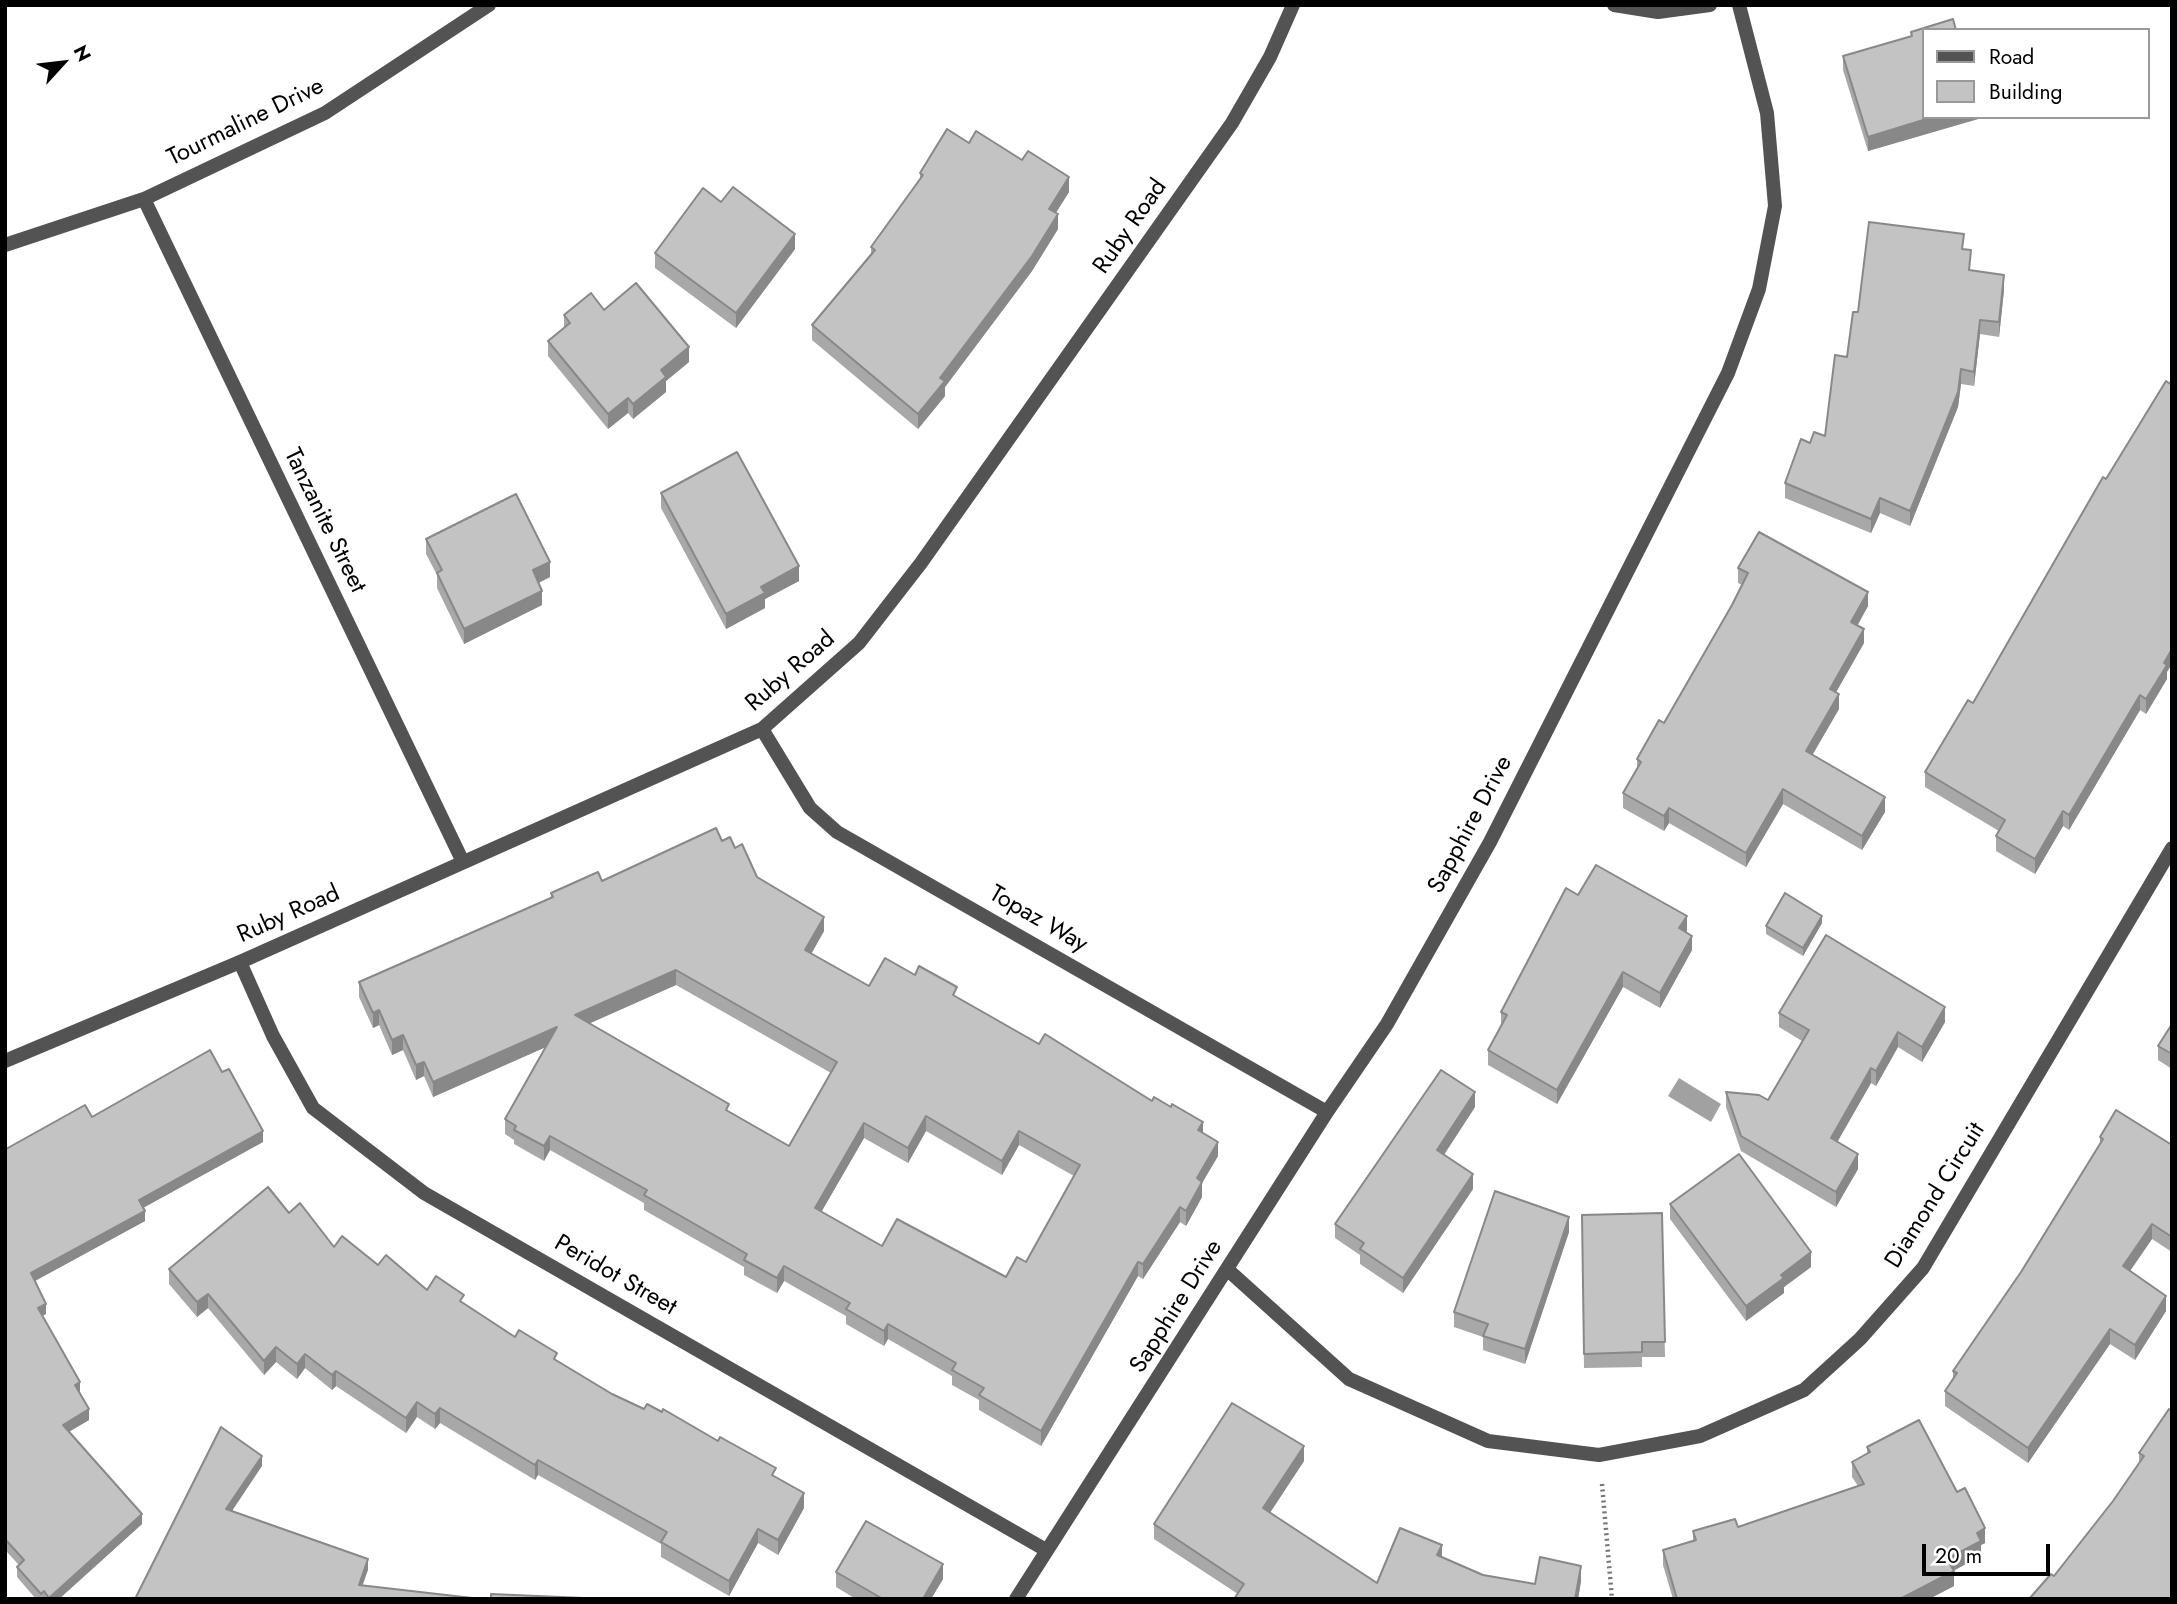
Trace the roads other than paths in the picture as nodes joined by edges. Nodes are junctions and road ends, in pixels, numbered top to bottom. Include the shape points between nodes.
1 (489, 5) edge
2 (1293, 5) edge
3 (1614, 5) edge
4 (1710, 5) edge
5 (1739, 5) edge
6 (144, 199) junction
7 (5, 245) edge
8 (762, 729) junction
9 (2172, 848) edge
10 (463, 862) junction
11 (240, 962) junction
12 (5, 1061) edge
13 (1327, 1112) junction
14 (1228, 1270) junction
15 (1046, 1550) junction
16 (1016, 1599) edge

1 - 6 street, Tourmaline Drive via 325,113
2 - 8 street, Ruby Road via 1232,124 921,563 859,643
3 - 4 street via 1658,12
5 - 13 street, Sapphire Drive via 1767,113 1775,206 1759,289 1733,361 1490,842 1387,1024
6 - 7 street, Tourmaline Drive
6 - 10 street, Tanzanite Street
8 - 10 street, Ruby Road
8 - 13 street, Topaz Way via 810,808 837,832
9 - 14 street, Diamond Circuit via 1923,1268 1860,1339 1804,1390 1700,1436 1600,1455 1488,1441 1349,1379
10 - 11 street, Ruby Road
11 - 12 street, Ruby Road
11 - 15 street, Peridot Street via 273,1036 313,1108 424,1193
13 - 14 street, Sapphire Drive
14 - 15 street, Sapphire Drive
15 - 16 street, Sapphire Drive

